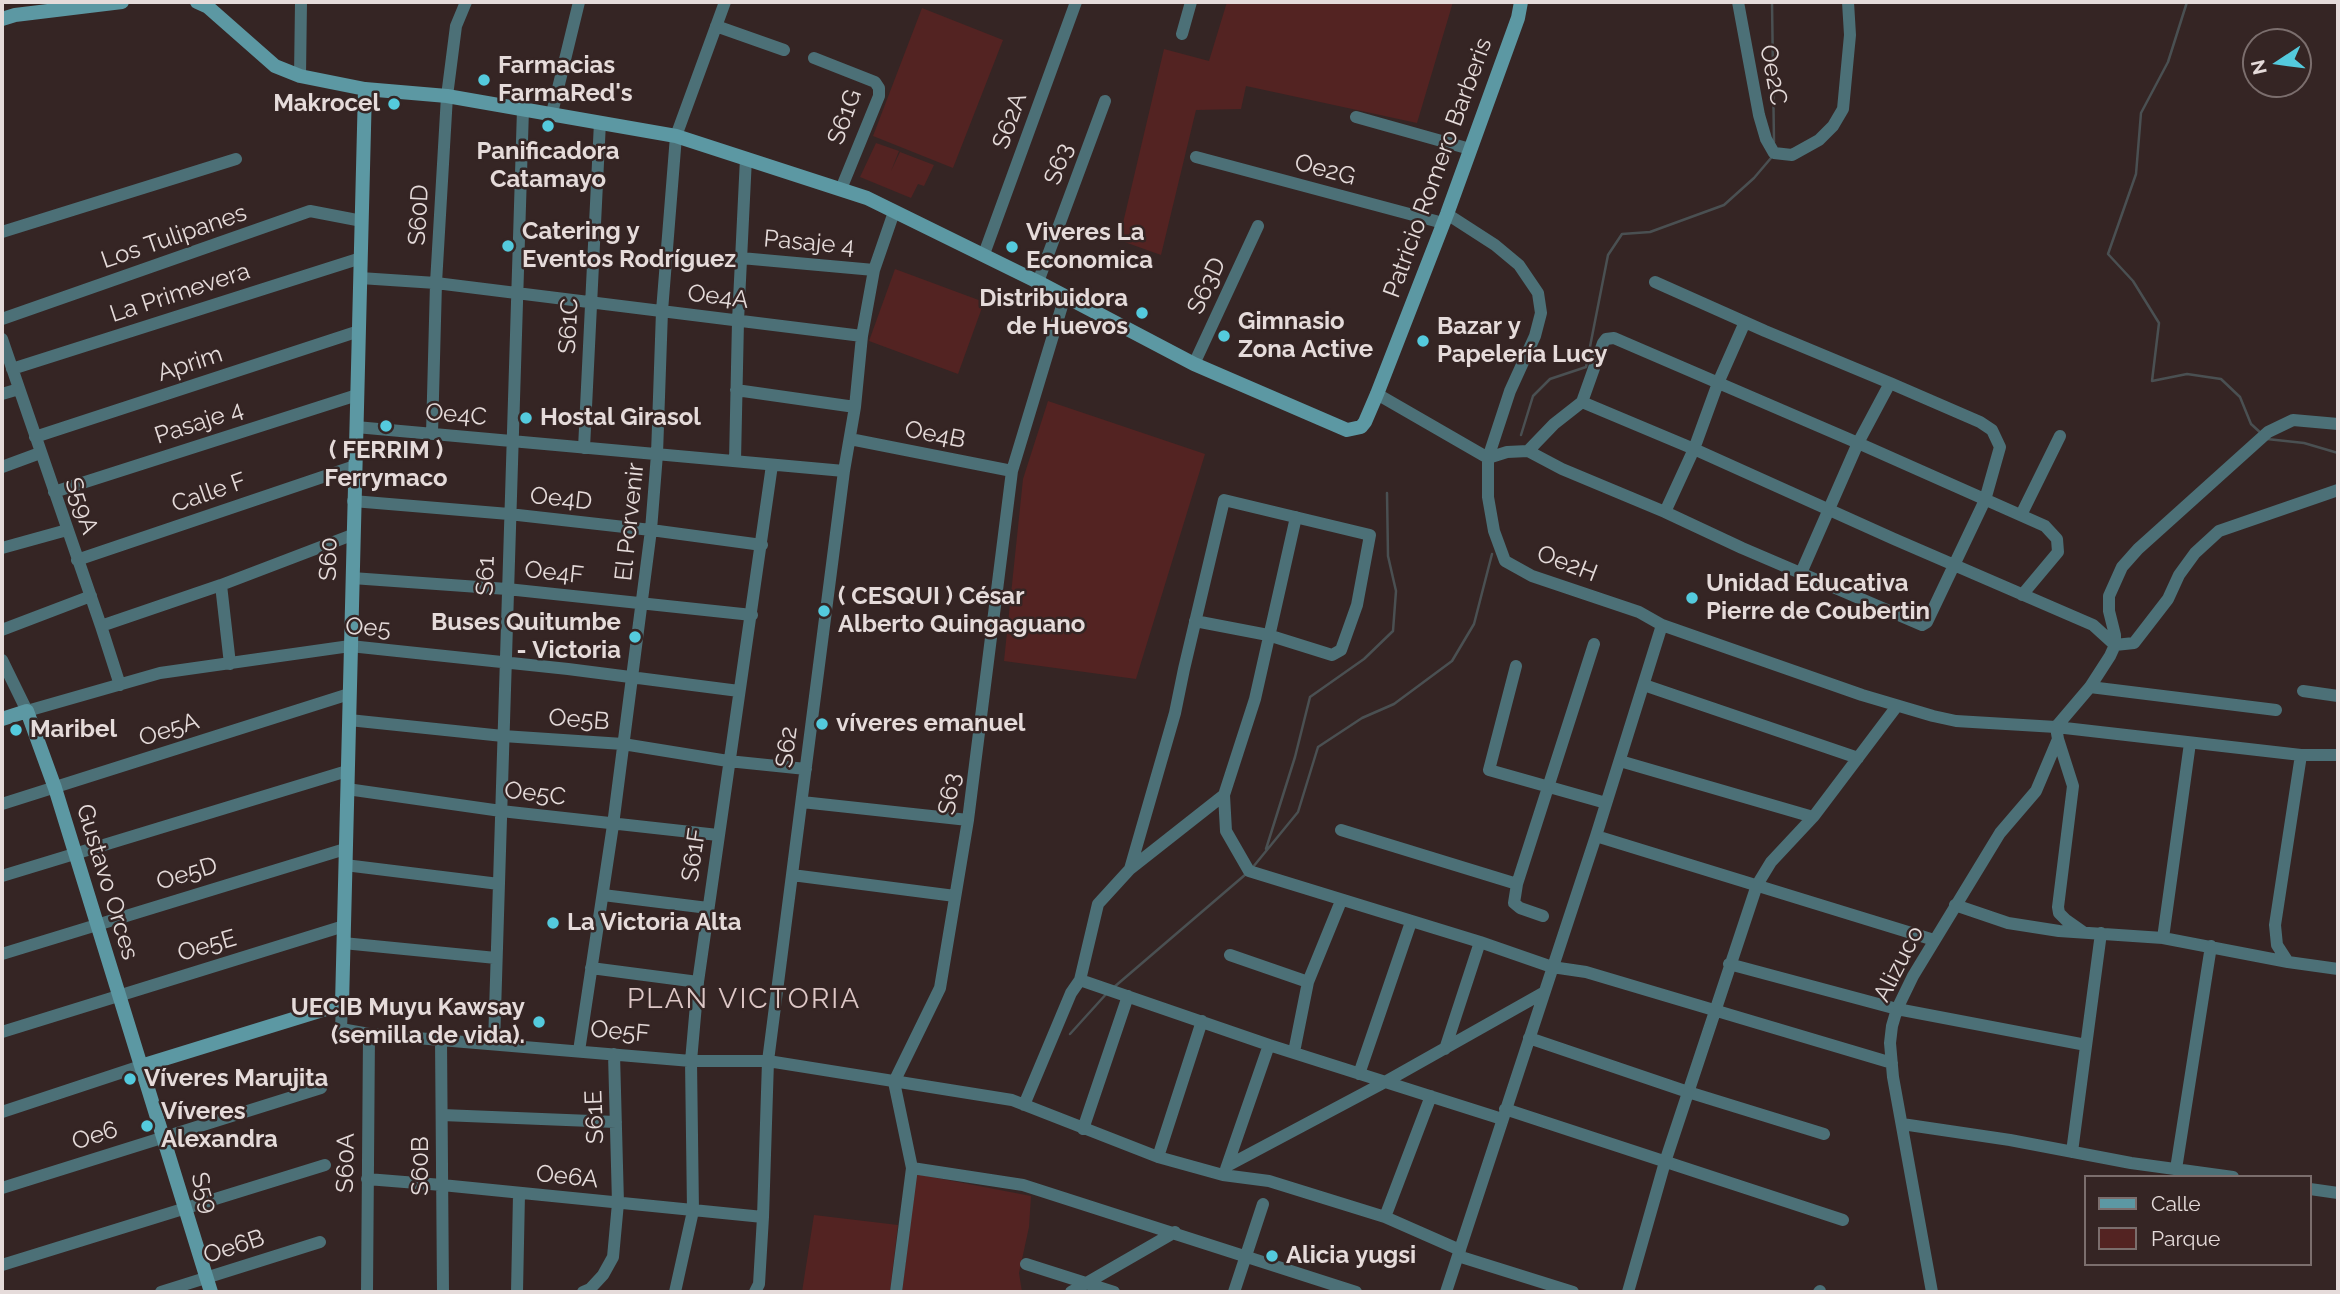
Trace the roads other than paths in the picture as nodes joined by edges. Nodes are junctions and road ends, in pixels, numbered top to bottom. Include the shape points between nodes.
1 (122, 2) edge
2 (197, 2) edge
3 (302, 2) edge
4 (466, 2) edge
5 (579, 2) edge
6 (725, 2) edge
7 (1076, 2) edge
8 (1191, 2) edge
9 (1521, 2) edge
10 (1738, 2) edge
11 (1848, 2) edge
12 (2, 19) edge
13 (716, 26) junction
14 (1182, 34) dead end
15 (784, 50) dead end
16 (814, 58) dead end
17 (300, 76) junction
18 (365, 89) junction
19 (447, 96) junction
20 (1105, 101) dead end
21 (523, 108) junction
22 (552, 113) junction
23 (1356, 117) dead end
24 (600, 122) junction
25 (676, 136) junction
26 (1471, 149) junction
27 (1196, 157) dead end
28 (746, 158) junction
29 (236, 159) dead end
30 (841, 189) junction
31 (894, 212) junction
32 (1445, 219) junction
33 (362, 221) junction
34 (1258, 226) dead end
35 (2, 232) edge
36 (984, 254) junction
37 (361, 258) junction
38 (741, 258) junction
39 (874, 270) junction
40 (360, 278) junction
41 (1038, 282) junction
42 (1656, 282) dead end
43 (436, 283) junction
44 (517, 293) junction
45 (1065, 296) junction
46 (591, 302) junction
47 (662, 311) junction
48 (2, 319) edge
49 (738, 321) junction
50 (1745, 322) junction
51 (359, 331) junction
52 (862, 336) junction
53 (2, 340) edge
54 (1194, 364) junction
55 (12, 369) junction
56 (1718, 383) junction
57 (1890, 383) junction
58 (19, 389) junction
59 (736, 390) junction
60 (2, 394) edge
61 (1377, 394) junction
62 (357, 395) junction
63 (1582, 402) junction
64 (855, 407) junction
65 (2338, 424) edge
66 (356, 427) junction
67 (432, 434) junction
68 (2060, 436) dead end
69 (35, 437) junction
70 (850, 439) junction
71 (512, 441) junction
72 (1858, 443) junction
73 (584, 447) junction
74 (1694, 449) junction
75 (1528, 451) junction
76 (40, 453) junction
77 (657, 454) junction
78 (1488, 458) junction
79 (735, 461) junction
80 (772, 465) junction
81 (355, 466) junction
82 (2, 467) edge
83 (844, 471) junction
84 (1012, 471) junction
85 (2338, 490) edge
86 (54, 492) junction
87 (1985, 500) junction
88 (354, 501) junction
89 (1830, 510) junction
90 (1665, 512) junction
91 (509, 514) junction
92 (2021, 515) junction
93 (1296, 517) junction
94 (67, 530) junction
95 (651, 530) junction
96 (352, 535) junction
97 (762, 545) junction
98 (2, 548) edge
99 (77, 560) junction
100 (1954, 565) junction
101 (1801, 573) junction
102 (352, 578) junction
103 (221, 585) junction
104 (507, 589) junction
105 (2022, 595) junction
106 (91, 596) junction
107 (643, 603) junction
108 (752, 615) junction
109 (1195, 621) junction
110 (1662, 625) junction
111 (102, 626) junction
112 (2, 630) edge
113 (1268, 635) junction
114 (1594, 644) dead end
115 (2115, 645) junction
116 (350, 646) junction
117 (2, 660) edge
118 (505, 663) junction
119 (230, 664) junction
120 (1516, 666) dead end
121 (632, 677) junction
122 (120, 685) junction
123 (1644, 685) junction
124 (2090, 687) junction
125 (739, 691) junction
126 (2303, 691) dead end
127 (349, 694) junction
128 (2338, 696) edge
129 (1897, 706) junction
130 (2276, 710) dead end
131 (27, 711) junction
132 (2, 719) edge
133 (349, 720) junction
134 (2057, 733) junction
135 (503, 736) junction
136 (2190, 743) junction
137 (624, 744) junction
138 (2301, 755) junction
139 (2338, 755) edge
140 (1858, 758) junction
141 (728, 761) junction
142 (1620, 761) junction
143 (806, 769) junction
144 (347, 771) junction
145 (55, 788) junction
146 (1548, 788) junction
147 (347, 789) junction
148 (1224, 795) junction
149 (802, 802) junction
150 (1606, 803) junction
151 (2, 804) edge
152 (501, 811) junction
153 (1813, 817) junction
154 (968, 820) junction
155 (613, 825) junction
156 (1341, 830) dead end
157 (718, 835) junction
158 (1596, 836) junction
159 (345, 849) junction
160 (74, 854) junction
161 (345, 865) junction
162 (1130, 869) junction
163 (792, 875) junction
164 (2, 876) edge
165 (499, 884) junction
166 (1517, 884) junction
167 (1757, 885) junction
168 (603, 895) junction
169 (955, 896) junction
170 (1341, 901) junction
171 (1955, 905) junction
172 (708, 908) junction
173 (1543, 916) dead end
174 (1411, 922) junction
175 (95, 924) junction
176 (344, 926) junction
177 (2083, 932) junction
178 (2101, 933) junction
179 (2163, 937) junction
180 (1934, 940) junction
181 (1480, 942) junction
182 (343, 943) junction
183 (2211, 947) junction
184 (2, 954) edge
185 (1230, 955) dead end
186 (496, 958) junction
187 (2288, 961) junction
188 (1729, 964) junction
189 (1552, 967) junction
190 (591, 968) junction
191 (2338, 969) edge
192 (1080, 980) junction
193 (698, 982) junction
194 (1308, 982) junction
195 (1543, 993) junction
196 (118, 995) junction
197 (1128, 996) junction
198 (342, 1004) junction
199 (1897, 1009) junction
200 (1716, 1012) junction
201 (1202, 1021) junction
202 (341, 1029) joint
203 (2, 1032) edge
204 (369, 1034) junction
205 (1529, 1038) junction
206 (441, 1040) junction
207 (494, 1044) junction
208 (1269, 1045) junction
209 (2086, 1045) junction
210 (1445, 1049) junction
211 (579, 1051) junction
212 (1294, 1052) junction
213 (614, 1054) junction
214 (691, 1061) junction
215 (768, 1061) junction
216 (1892, 1063) junction
217 (141, 1066) junction
218 (1359, 1074) junction
219 (894, 1082) junction
220 (1385, 1082) junction
221 (321, 1088) dead end
222 (1689, 1092) junction
223 (1432, 1096) junction
224 (1024, 1105) junction
225 (2, 1112) edge
226 (1504, 1114) junction
227 (442, 1115) junction
228 (616, 1122) junction
229 (1902, 1124) junction
230 (1083, 1129) junction
231 (1824, 1134) dead end
232 (163, 1136) junction
233 (2072, 1152) junction
234 (1158, 1157) junction
235 (1665, 1161) junction
236 (325, 1165) dead end
237 (912, 1168) junction
238 (2176, 1169) junction
239 (1225, 1171) junction
240 (2219, 1175) edge
241 (367, 1179) junction
242 (442, 1185) junction
243 (2, 1188) edge
244 (2312, 1189) edge
245 (2338, 1193) edge
246 (519, 1194) junction
247 (618, 1203) junction
248 (1263, 1204) dead end
249 (185, 1208) junction
250 (693, 1211) junction
251 (763, 1217) junction
252 (1385, 1217) junction
253 (1843, 1220) dead end
254 (1175, 1232) junction
255 (320, 1242) dead end
256 (1459, 1253) junction
257 (1246, 1256) junction
258 (1027, 1264) dead end
259 (2, 1265) edge
260 (1087, 1283) junction
261 (209, 1285) edge
262 (161, 1292) edge
263 (367, 1292) edge
264 (443, 1292) edge
265 (517, 1292) edge
266 (583, 1292) edge
267 (675, 1292) edge
268 (755, 1292) edge
269 (896, 1292) edge
270 (1071, 1292) edge
271 (1114, 1292) edge
272 (1234, 1292) edge
273 (1356, 1292) edge
274 (1446, 1292) edge
275 (1573, 1292) edge
276 (1628, 1292) edge
277 (1933, 1292) edge

1 - 12 street
2 - 17 street, Patricio Romero Barberis via 275,66
3 - 17 street
4 - 19 street, S60D via 456,26
5 - 22 street
6 - 13 street, El Porvenir
7 - 36 street, S62A
8 - 14 street
9 - 26 street, Patricio Romero Barberis
10 - 11 street, Oe2C via 1769,146 1774,153 1793,155 1819,140 1843,109 1850,35
13 - 15 street
13 - 25 street, El Porvenir
16 - 30 street, S61G via 875,82 879,88
17 - 18 street, Patricio Romero Barberis
18 - 19 street, Patricio Romero Barberis
18 - 33 street, S60
19 - 21 street, Patricio Romero Barberis
19 - 43 street, S60D
20 - 41 street, S63
21 - 22 street, Patricio Romero Barberis
21 - 44 street, S61
22 - 24 street, Patricio Romero Barberis
23 - 26 street
24 - 25 street, Patricio Romero Barberis
24 - 46 street, S61C
25 - 28 street, Patricio Romero Barberis
25 - 47 street, El Porvenir
26 - 32 street, Patricio Romero Barberis
27 - 32 street, Oe2G
28 - 30 street, Patricio Romero Barberis
28 - 38 street
29 - 35 street
30 - 31 street, Patricio Romero Barberis
31 - 36 street, Patricio Romero Barberis
31 - 39 street, S62
32 - 61 street, Patricio Romero Barberis
32 - 78 street, Oe2H via 1495,245 1519,265 1538,293 1541,313 1535,336 1510,391
33 - 37 street, S60
33 - 48 street, Los Tulipanes via 310,211
34 - 54 street, S63D
36 - 41 street, Patricio Romero Barberis
37 - 40 street, S60
37 - 55 street, La Primevera
38 - 39 street, Pasaje 4
38 - 49 street
39 - 52 street, S62
40 - 43 street, Oe4A
40 - 51 street, S60
41 - 45 street, Patricio Romero Barberis
42 - 50 street
43 - 44 street, Oe4A
43 - 67 street, S60D
44 - 46 street, Oe4A
44 - 71 street, S61
45 - 54 street, Patricio Romero Barberis
45 - 84 street, S63
46 - 47 street, Oe4A
46 - 73 street, S61C
47 - 49 street, Oe4A
47 - 77 street, El Porvenir
49 - 52 street, Oe4A
49 - 59 street
50 - 56 street
50 - 57 street
51 - 62 street, S60
51 - 69 street, Aprim
52 - 64 street, S62
53 - 55 street, S59A
54 - 61 street, Patricio Romero Barberis via 1347,430 1361,427
55 - 58 street, S59A
56 - 63 street via 1609,338
56 - 72 street
56 - 74 street
57 - 72 street
57 - 87 street via 1992,430 2000,447
58 - 60 street
58 - 69 street, S59A
59 - 64 street
59 - 79 street
61 - 78 street
62 - 66 street, S60
62 - 86 street, Pasaje 4
63 - 74 street
63 - 75 street
64 - 70 street, S62
65 - 115 street via 2293,420 2268,432 2138,549 2122,567 2109,596
66 - 67 street, Oe4C
66 - 81 street, S60
67 - 71 street, Oe4C
68 - 92 street
69 - 76 street, S59A
70 - 83 street, S62
70 - 84 street, Oe4B
71 - 73 street, Oe4C
71 - 91 street, S61
72 - 87 street
72 - 89 street
73 - 77 street, Oe4C
74 - 89 street
74 - 90 street
75 - 78 street
75 - 90 street
76 - 82 street
76 - 86 street, S59A
77 - 79 street, Oe4C
77 - 95 street, El Porvenir
78 - 110 street, Oe2H via 1488,497 1505,561 1532,576 1639,612
79 - 80 street, Oe4C
80 - 83 street, Oe4C
80 - 97 street, S61F
81 - 88 street, S60
81 - 99 street, Calle F
83 - 143 street, S62
84 - 154 street, S63
85 - 115 street via 2219,531 2195,553 2134,643
86 - 94 street, S59A
87 - 92 street
87 - 100 street
88 - 91 street, Oe4D
88 - 96 street, S60
89 - 100 street
89 - 101 street
90 - 101 street
91 - 95 street, Oe4D
91 - 104 street, S61
92 - 105 street via 2045,526 2057,539 2058,552
93 - 109 street via 1224,500
93 - 113 street
93 - 113 street via 1370,535 1357,605 1341,650 1332,654
94 - 98 street
94 - 99 street, S59A
95 - 97 street, Oe4D
95 - 107 street, El Porvenir
96 - 102 street, S60
96 - 103 street
97 - 108 street, S61F
99 - 106 street, S59A
100 - 101 street via 1922,625
100 - 105 street
102 - 104 street, Oe4F
102 - 116 street, S60
103 - 111 street
103 - 119 street
104 - 107 street, Oe4F
104 - 118 street, S61
105 - 115 street via 2092,625
106 - 111 street, S59A
106 - 112 street
107 - 108 street, Oe4F
107 - 121 street, El Porvenir
108 - 125 street, S61F
109 - 113 street
109 - 162 street via 1175,713
110 - 123 street
110 - 129 street, Oe2H
111 - 122 street, S59A
113 - 148 street via 1255,699
114 - 146 street
115 - 124 street, Alizuco
116 - 118 street, Oe5
116 - 119 street, Oe5
116 - 127 street, S60
117 - 131 street
118 - 121 street, Oe5
118 - 135 street, S61
119 - 122 street, Oe5 via 160,673
120 - 146 street via 1489,770
121 - 125 street, Oe5
121 - 137 street, El Porvenir
122 - 131 street, Oe5
123 - 140 street
123 - 142 street
124 - 130 street
124 - 134 street, Alizuco
125 - 141 street, S61F
126 - 128 street
127 - 133 street, S60
127 - 145 street, Oe5A
129 - 134 street, Oe2H via 1956,721
129 - 140 street
131 - 132 street, Oe5
131 - 145 street, Gustavo Orces
133 - 135 street, Oe5B
133 - 144 street, S60
134 - 136 street, Oe2H
134 - 171 street, Alizuco via 2036,791 2000,833
134 - 177 street via 2073,786 2058,907 2066,920
135 - 137 street, Oe5B
135 - 152 street, S61
136 - 138 street, Oe2H
136 - 179 street
137 - 141 street, Oe5B
137 - 155 street, El Porvenir
138 - 139 street, Oe2H
138 - 187 street via 2275,925 2277,945
140 - 153 street
141 - 143 street, Oe5B
141 - 157 street, S61F
142 - 150 street
142 - 153 street
143 - 149 street, S62
144 - 147 street, S60
144 - 160 street
145 - 151 street, Oe5A
145 - 160 street, Gustavo Orces
146 - 150 street
146 - 166 street
147 - 152 street, Oe5C
147 - 159 street, S60
148 - 162 street
148 - 170 street via 1226,831 1249,871
149 - 154 street
149 - 163 street, S62
150 - 158 street
152 - 155 street, Oe5C
152 - 165 street, S61
153 - 167 street via 1771,862
154 - 169 street, S63
155 - 157 street, Oe5C
155 - 168 street, El Porvenir
156 - 166 street
157 - 172 street, S61F
158 - 167 street
158 - 189 street
159 - 161 street, S60
159 - 175 street, Oe5D
160 - 164 street
160 - 175 street, Gustavo Orces
161 - 165 street
161 - 176 street, S60
162 - 192 street via 1098,904
163 - 169 street
163 - 215 street, S62
165 - 186 street, S61
166 - 173 street via 1514,903
167 - 180 street
167 - 188 street
168 - 172 street
168 - 190 street, El Porvenir
169 - 219 street, S63 via 940,988
170 - 174 street
170 - 194 street
171 - 177 street via 2008,923
171 - 180 street, Alizuco
172 - 193 street, S61F
174 - 181 street
174 - 218 street
175 - 184 street, Oe5D
175 - 196 street, Gustavo Orces
176 - 182 street, S60
176 - 196 street, Oe5E
177 - 178 street
178 - 179 street
178 - 209 street
179 - 183 street
180 - 199 street, Alizuco
181 - 189 street
181 - 210 street
182 - 186 street
182 - 198 street, S60
183 - 187 street
183 - 238 street
185 - 194 street
186 - 207 street, S61
187 - 191 street
188 - 199 street
188 - 200 street
189 - 195 street
189 - 200 street via 1587,972
190 - 193 street
190 - 211 street, El Porvenir
192 - 197 street
192 - 224 street
193 - 214 street, S61F
194 - 212 street
195 - 205 street
195 - 210 street
196 - 203 street, Oe5E
196 - 217 street, Gustavo Orces
197 - 201 street
197 - 230 street
198 - 202 street, S60
198 - 217 street
199 - 209 street
199 - 216 street, Alizuco
200 - 216 street
200 - 222 street
201 - 208 street
201 - 234 street
202 - 204 street, Oe5F
204 - 206 street, Oe5F
204 - 241 street, S60A
205 - 222 street
205 - 226 street
206 - 207 street, Oe5F
206 - 227 street, S60B
207 - 211 street, Oe5F
208 - 212 street
208 - 239 street
209 - 233 street
210 - 220 street
211 - 213 street, Oe5F
212 - 218 street
213 - 214 street, Oe5F
213 - 228 street, S61E
214 - 215 street, Oe5F
214 - 250 street, S61F
215 - 219 street, Oe5F
215 - 251 street, S62
216 - 229 street, Alizuco
217 - 225 street
217 - 232 street, S59
218 - 220 street
219 - 224 street, Oe5F
219 - 237 street
220 - 223 street
220 - 239 street
221 - 232 street, Oe6
222 - 231 street
222 - 235 street
223 - 226 street
223 - 252 street
224 - 230 street, Oe5F
226 - 235 street
226 - 256 street
227 - 228 street
227 - 242 street, S60B
228 - 247 street, S61E
229 - 233 street
229 - 277 street, Alizuco
230 - 234 street, Oe5F
232 - 243 street, Oe6
232 - 249 street, S59
233 - 238 street
234 - 239 street, Oe5F
235 - 253 street
235 - 276 street
236 - 249 street
237 - 254 street via 1023,1185
237 - 269 street
238 - 240 street
239 - 252 street, Oe5F
241 - 242 street, Oe6A
241 - 263 street, S60A
242 - 246 street, Oe6A
242 - 264 street, S60B
244 - 245 street
246 - 247 street, Oe6A
246 - 265 street
247 - 250 street, Oe6A
247 - 266 street, S61E via 613,1256 603,1275
248 - 257 street
249 - 259 street
249 - 261 street, S59
250 - 251 street, Oe6A
250 - 267 street, S61F
251 - 268 street, S62
252 - 256 street, Oe5F
254 - 257 street
254 - 260 street
255 - 261 street, Oe6B
256 - 274 street
256 - 275 street, Oe5F
257 - 272 street
257 - 273 street
258 - 260 street
260 - 270 street
260 - 271 street
261 - 262 street, Oe6B

